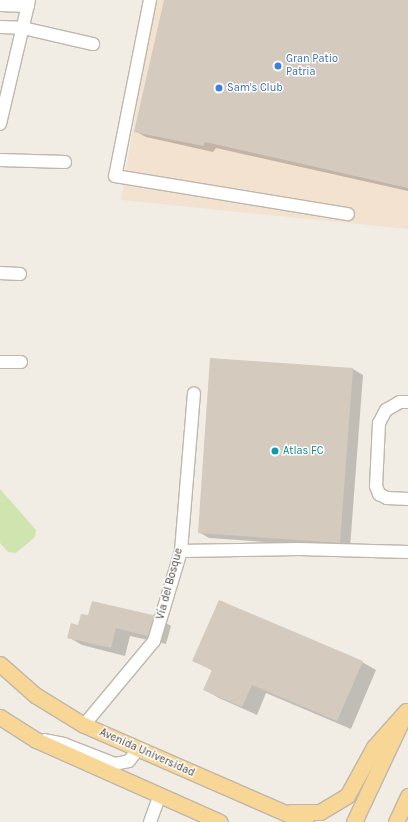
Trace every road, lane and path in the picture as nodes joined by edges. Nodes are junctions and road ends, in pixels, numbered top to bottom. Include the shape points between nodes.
1 (150, 0) edge
2 (29, 3) edge
3 (0, 5) edge
4 (0, 27) edge
5 (23, 28) junction
6 (93, 44) dead end
7 (0, 124) edge
8 (0, 160) edge
9 (65, 162) dead end
10 (348, 214) dead end
11 (0, 273) edge
12 (20, 274) dead end
13 (0, 362) edge
14 (21, 362) dead end
15 (194, 394) dead end
16 (408, 402) edge
17 (408, 499) edge
18 (181, 551) junction
19 (408, 552) edge
20 (0, 664) edge
21 (407, 709) edge
22 (0, 717) edge
23 (84, 725) junction
24 (36, 740) junction
25 (138, 749) junction
26 (160, 795) junction
27 (408, 796) edge
28 (274, 808) junction
29 (150, 822) edge
30 (220, 822) edge
31 (306, 822) edge
32 (354, 822) edge
33 (397, 822) edge

1 - 10 street via 115,176
2 - 3 street
2 - 5 street
4 - 5 street
5 - 6 street
5 - 7 street
8 - 9 street
11 - 12 street
13 - 14 street
15 - 18 street, Vía del Bosque
16 - 17 street via 400,402 386,410 379,423 376,486 379,494 387,498
18 - 19 street via 299,549
18 - 23 street, Vía del Bosque via 154,641
20 - 23 main road, Avenida Universidad via 34,695
21 - 28 main road via 377,743 352,790 342,801 328,809 312,813
21 - 32 main road
22 - 24 main road
23 - 25 main road, Avenida Universidad
24 - 25 street via 64,744 115,764 128,761
24 - 26 main road
25 - 28 main road, Avenida Universidad
26 - 29 street
26 - 30 main road
27 - 33 main road
28 - 31 main road, Avenida Universidad

